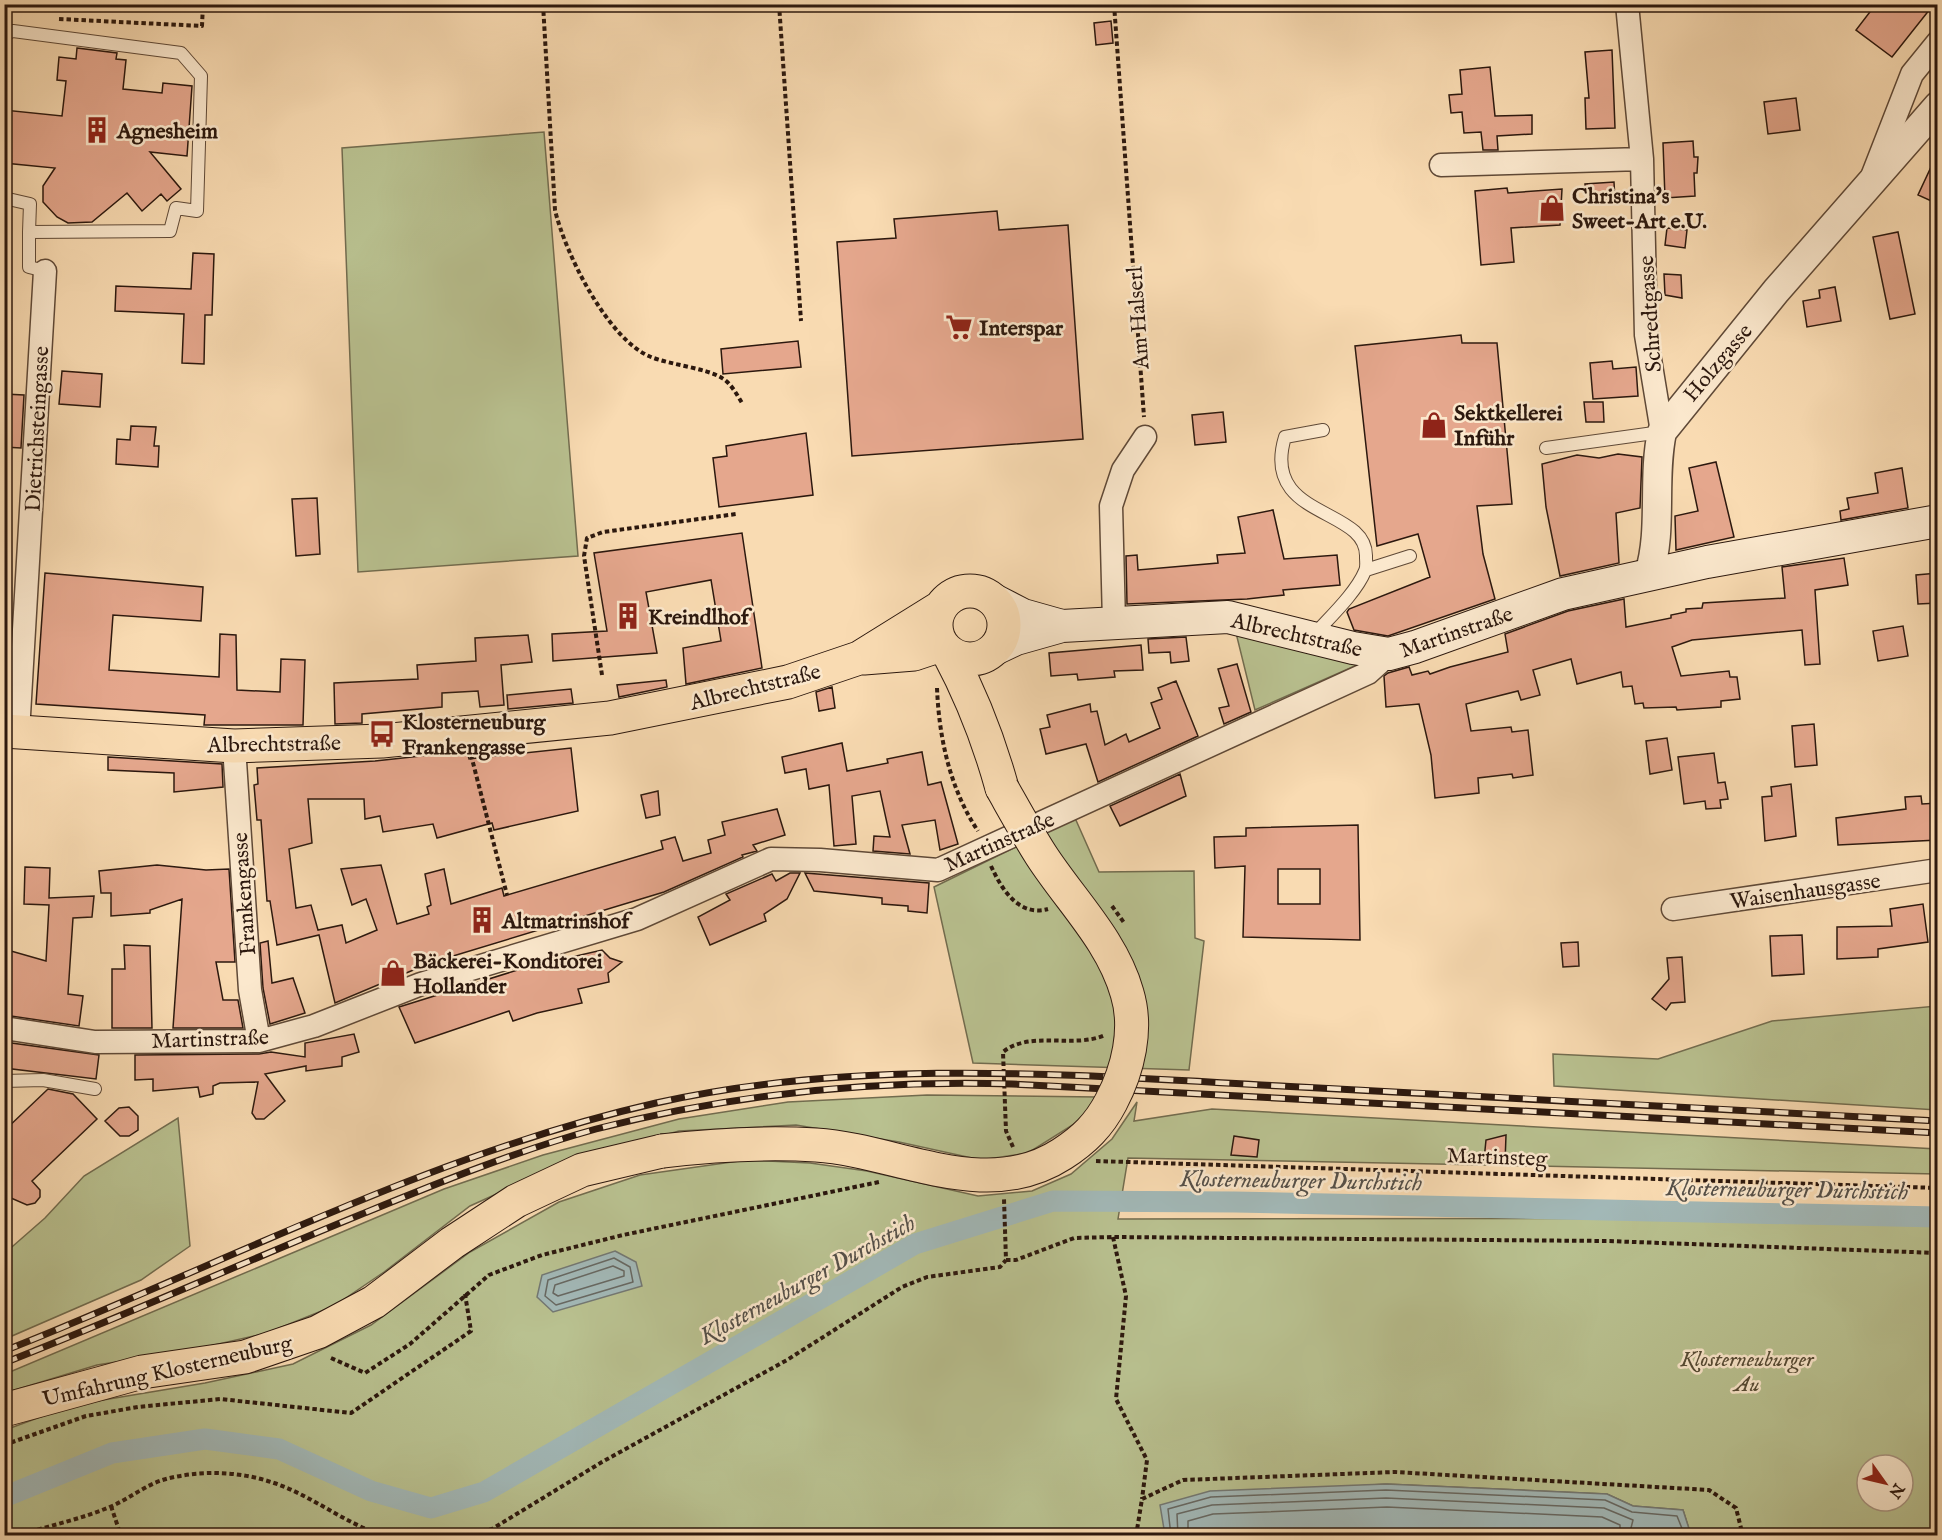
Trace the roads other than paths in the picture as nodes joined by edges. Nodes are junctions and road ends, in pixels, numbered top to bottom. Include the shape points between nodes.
1 (1627, 4) edge
2 (4, 34) edge
3 (1938, 42) edge
4 (1934, 114) edge
5 (1642, 159) junction
6 (1441, 165) dead end
7 (1869, 186) junction
8 (4, 198) edge
9 (29, 232) junction
10 (45, 271) joint
11 (1323, 430) dead end
12 (1662, 432) junction
13 (1145, 437) road end
14 (1546, 448) dead end
15 (1938, 521) edge
16 (1410, 556) dead end
17 (1366, 570) junction
18 (1648, 574) junction
19 (992, 598) junction
20 (941, 608) junction
21 (1114, 622) junction
22 (1062, 626) junction
23 (1313, 637) junction
24 (945, 650) junction
25 (994, 651) junction
26 (1389, 654) junction
27 (859, 658) junction
28 (11, 732) edge
29 (234, 746) junction
30 (990, 748) junction
31 (1938, 870) edge
32 (1673, 909) dead end
33 (4, 1028) edge
34 (259, 1041) junction
35 (4, 1081) edge
36 (95, 1089) dead end
37 (4, 1410) edge

1 - 5 street, Schredtgasse
2 - 9 lane via 13,31 181,53 201,76 197,211 176,208 170,231
3 - 7 street, Holzgasse via 1912,74
4 - 7 street, Holzgasse
5 - 6 street
5 - 12 street, Schredtgasse via 1646,335
7 - 12 street, Holzgasse via 1776,291
8 - 9 lane via 30,204
9 - 10 lane via 29,267
10 - 28 street, Dietrichsteingasse
11 - 17 lane via 1285,437 1280,465 1302,501 1355,532 1367,549
12 - 14 lane
12 - 18 street, Holzgasse via 1656,460 1655,556
13 - 21 street via 1123,470 1112,506
15 - 18 main road, Martinstraße
16 - 17 lane
17 - 23 lane
18 - 26 main road, Martinstraße via 1563,594
19 - 20 main road via 968,591 955,595
19 - 22 main road, Albrechtstraße via 1023,615
19 - 25 main road via 1005,623
20 - 24 main road via 936,627
20 - 27 main road, Albrechtstraße
21 - 22 main road, Albrechtstraße
21 - 23 main road, Albrechtstraße via 1228,617
22 - 25 main road, Albrechtstraße via 1017,639
23 - 26 main road, Albrechtstraße
24 - 25 main road via 967,659
24 - 27 main road, Albrechtstraße
24 - 30 main road, Umfahrung Klosterneuburg via 968,689
25 - 30 main road, Umfahrung Klosterneuburg via 987,691
26 - 34 street, Martinstraße via 1368,673 938,870 771,859 638,920 421,984 314,1026
27 - 29 main road, Albrechtstraße via 788,682 610,718 382,741
28 - 29 main road, Albrechtstraße
29 - 34 street, Frankengasse via 250,990
30 - 37 main road, Umfahrung Klosterneuburg, bridge via 1002,789 1041,855 1110,951 1127,994 1131,1048 1121,1084 1103,1118 1084,1140 1055,1159 1023,1172 992,1176 943,1172 856,1150 817,1145 711,1145 662,1150 582,1170 516,1201 365,1307 285,1346 245,1357 142,1372
31 - 32 street, Waisenhausgasse
33 - 34 street, Martinstraße via 95,1042
35 - 36 lane via 44,1080

